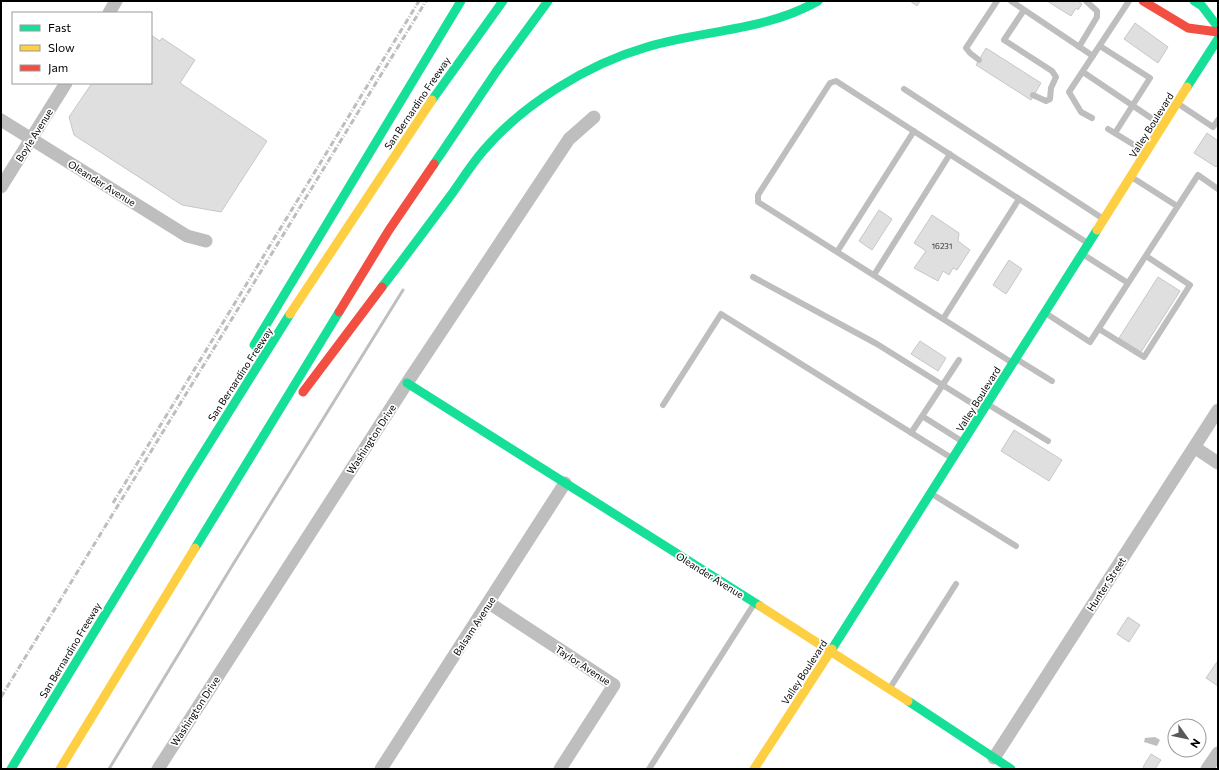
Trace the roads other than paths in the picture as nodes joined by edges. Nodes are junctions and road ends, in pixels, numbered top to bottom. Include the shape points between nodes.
1 (116, 1) edge
2 (461, 1) edge
3 (503, 1) edge
4 (548, 1) edge
5 (818, 1) edge
6 (997, 1) edge
7 (1011, 1) edge
8 (1086, 1) edge
9 (1129, 1) edge
10 (1143, 1) edge
11 (1194, 1) edge
12 (1019, 3) edge
13 (1024, 10) junction
14 (110, 12) edge
15 (1218, 28) edge
16 (1218, 32) edge
17 (1218, 39) edge
18 (1100, 46) junction
19 (1079, 47) junction
20 (1093, 56) junction
21 (1118, 57) junction
22 (979, 60) dead end
23 (1114, 64) dead end
24 (1133, 67) junction
25 (1083, 72) junction
26 (1129, 73) dead end
27 (65, 84) edge
28 (904, 89) dead end
29 (1033, 95) dead end
30 (1177, 104) junction
31 (1132, 106) junction
32 (594, 117) dead end
33 (1092, 118) dead end
34 (1, 120) edge
35 (1218, 120) edge
36 (1163, 126) junction
37 (1108, 129) dead end
38 (914, 131) junction
39 (1115, 133) junction
40 (32, 140) junction
41 (1146, 153) junction
42 (950, 154) junction
43 (1131, 177) junction
44 (1, 187) edge
45 (1218, 189) edge
46 (1019, 199) junction
47 (1177, 206) junction
48 (1105, 220) junction
49 (206, 241) dead end
50 (1089, 244) junction
51 (837, 252) junction
52 (1083, 254) junction
53 (1146, 256) junction
54 (874, 275) junction
55 (752, 277) dead end
56 (1128, 283) junction
57 (1046, 313) junction
58 (943, 319) junction
59 (1099, 329) junction
60 (250, 356) dead end
61 (959, 360) dead end
62 (1015, 361) junction
63 (244, 370) dead end
64 (1052, 382) dead end
65 (407, 383) junction
66 (943, 385) junction
67 (663, 405) dead end
68 (986, 407) junction
69 (1218, 410) edge
70 (922, 416) junction
71 (222, 422) junction
72 (911, 433) junction
73 (1048, 441) dead end
74 (259, 442) junction
75 (964, 442) junction
76 (1194, 447) junction
77 (953, 459) junction
78 (1218, 463) edge
79 (565, 483) junction
80 (931, 493) junction
81 (1016, 546) dead end
82 (956, 584) dead end
83 (489, 603) junction
84 (755, 603) junction
85 (831, 651) junction
86 (889, 689) junction
87 (1218, 753) edge
88 (994, 758) junction
89 (11, 769) edge
90 (60, 769) edge
91 (158, 769) edge
92 (381, 769) edge
93 (560, 769) edge
94 (649, 769) edge
95 (754, 769) edge
96 (1011, 769) edge
97 (1207, 769) edge

1 - 14 street
2 - 60 main road via 256,341
3 - 71 main road, San Bernardino Freeway via 466,51 356,214
4 - 74 main road via 496,72 389,230
5 - 74 main road via 780,18 634,50 582,73 532,105 483,151 316,377
6 - 22 lane via 966,48
7 - 12 lane
8 - 19 lane via 1097,11 1097,17
9 - 18 lane
10 - 16 main road via 1188,28
11 - 15 main road via 1202,6
12 - 13 lane
13 - 19 lane
13 - 29 lane via 1004,40 1052,71 1056,77 1050,99 1046,102
17 - 30 main road, Valley Boulevard
18 - 20 lane
18 - 21 lane
19 - 20 lane
20 - 25 lane
21 - 23 lane
21 - 24 lane
24 - 26 lane
24 - 31 lane via 1150,78
25 - 31 lane
25 - 33 lane via 1069,92 1081,112
27 - 40 street, Boyle Avenue
28 - 48 lane
30 - 35 lane via 1214,127
30 - 36 main road, Valley Boulevard
31 - 36 lane
31 - 39 lane
32 - 65 street, Washington Drive via 569,139
34 - 40 street, Oleander Avenue
36 - 41 main road, Valley Boulevard
37 - 39 lane
38 - 42 lane
38 - 51 lane
38 - 51 lane via 836,81 830,83 758,195 758,202
39 - 41 lane
40 - 44 street, Boyle Avenue
40 - 49 street, Oleander Avenue via 187,236
41 - 43 main road, Valley Boulevard
42 - 46 lane
42 - 54 lane
43 - 47 lane
43 - 48 main road, Valley Boulevard
45 - 47 lane via 1198,175
46 - 50 lane
46 - 58 lane
47 - 53 lane
48 - 50 main road, Valley Boulevard
50 - 52 main road, Valley Boulevard
51 - 54 lane
52 - 56 lane
52 - 57 main road, Valley Boulevard
53 - 56 lane
53 - 59 lane via 1190,285 1144,357
54 - 58 lane
55 - 66 lane via 877,344
56 - 59 lane
57 - 59 lane via 1090,342
57 - 62 main road, Valley Boulevard
58 - 62 lane
61 - 66 lane
62 - 64 lane
62 - 68 main road, Valley Boulevard
63 - 71 main road
65 - 79 main road, Oleander Avenue
65 - 91 street, Washington Drive
66 - 68 lane
66 - 70 lane
67 - 72 lane via 721,314
68 - 73 lane
68 - 75 main road, Valley Boulevard
69 - 76 street, Hunter Street
70 - 72 lane
70 - 75 lane
71 - 89 main road, San Bernardino Freeway
72 - 77 lane
74 - 90 main road
75 - 77 main road, Valley Boulevard
76 - 78 street
76 - 88 street, Hunter Street
77 - 80 main road, Valley Boulevard
79 - 83 street, Balsam Avenue
79 - 84 main road, Oleander Avenue
80 - 81 lane
80 - 85 main road, Valley Boulevard
82 - 86 lane
83 - 92 street, Balsam Avenue
83 - 93 street, Taylor Avenue via 614,685
84 - 85 main road, Oleander Avenue
84 - 94 lane
85 - 86 main road, Oleander Avenue
85 - 95 main road, Valley Boulevard
86 - 88 main road, Oleander Avenue
87 - 97 street
88 - 96 main road, Oleander Avenue

